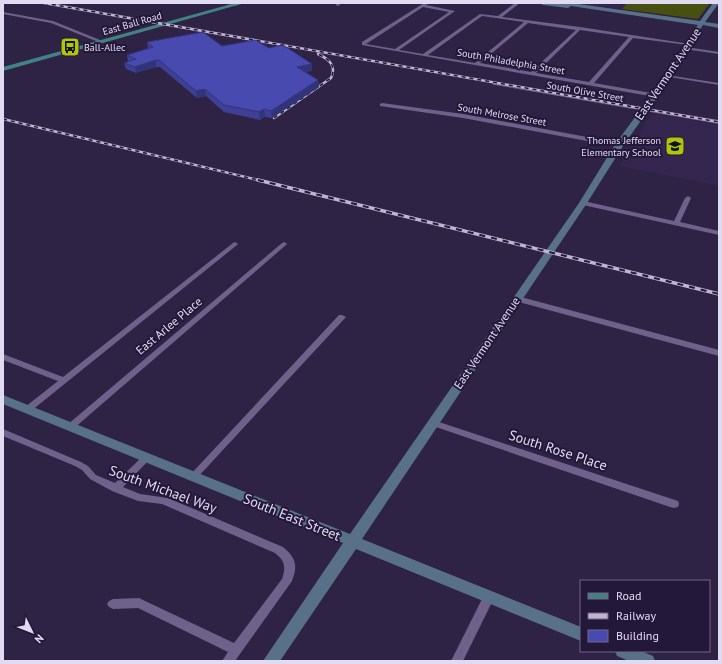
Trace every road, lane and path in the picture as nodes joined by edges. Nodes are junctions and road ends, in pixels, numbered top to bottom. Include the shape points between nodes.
1 (225, 3) edge
2 (427, 3) edge
3 (518, 3) edge
4 (544, 3) edge
5 (561, 3) edge
6 (716, 3) edge
7 (239, 4) edge
8 (422, 6) junction
9 (3, 13) edge
10 (500, 17) junction
11 (528, 21) junction
12 (701, 23) junction
13 (719, 26) edge
14 (580, 28) junction
15 (632, 36) junction
16 (103, 42) junction
17 (687, 46) junction
18 (396, 50) junction
19 (719, 53) edge
20 (424, 55) junction
21 (476, 64) junction
22 (3, 70) edge
23 (532, 74) junction
24 (669, 76) junction
25 (494, 84) dead end
26 (590, 84) junction
27 (719, 84) edge
28 (655, 95) junction
29 (382, 105) dead end
30 (646, 109) junction
31 (719, 122) edge
32 (619, 145) junction
33 (688, 198) dead end
34 (583, 203) junction
35 (676, 224) junction
36 (719, 233) edge
37 (235, 244) dead end
38 (284, 244) dead end
39 (518, 299) junction
40 (342, 317) dead end
41 (719, 353) edge
42 (3, 358) edge
43 (64, 380) junction
44 (3, 399) edge
45 (28, 409) junction
46 (433, 423) junction
47 (70, 427) junction
48 (3, 432) edge
49 (146, 458) junction
50 (193, 477) junction
51 (116, 488) junction
52 (674, 504) dead end
53 (352, 541) junction
54 (488, 596) junction
55 (112, 604) dead end
56 (580, 634) edge
57 (236, 650) junction
58 (625, 652) edge
59 (643, 660) edge
60 (228, 661) edge
61 (271, 661) edge
62 (457, 661) edge

1 - 7 street
2 - 8 street
3 - 10 street
4 - 12 street
5 - 12 street
6 - 12 street, East Vermont Avenue
7 - 16 main road, East Ball Road
8 - 18 street via 453,11
8 - 18 street, South Philadelphia Street via 364,43
9 - 16 street via 52,22
10 - 11 street
10 - 20 street via 481,15
11 - 14 street
11 - 21 street
12 - 13 street
12 - 17 street, East Vermont Avenue
14 - 15 street
14 - 23 street
15 - 17 street
15 - 26 street
16 - 22 main road, East Ball Road
17 - 19 street
17 - 24 street, East Vermont Avenue
18 - 20 street, South Philadelphia Street
20 - 21 street, South Philadelphia Street
21 - 23 street, South Philadelphia Street
23 - 26 street, South Philadelphia Street
24 - 27 street
24 - 28 street, East Vermont Avenue
25 - 30 street, South Olive Street
26 - 28 street, South Philadelphia Street
28 - 30 street, East Vermont Avenue
29 - 32 street, South Melrose Street via 463,116
30 - 31 street, South Olive Street
30 - 32 street, East Vermont Avenue
32 - 34 street, East Vermont Avenue
33 - 35 street
34 - 35 street
34 - 39 street, East Vermont Avenue
35 - 36 street
37 - 43 street
38 - 47 street, East Arlee Place
39 - 41 street
39 - 46 street, East Vermont Avenue
40 - 50 street
42 - 43 street
43 - 45 street
44 - 45 street, South East Street
45 - 47 street, South East Street
46 - 52 street, South Rose Place
46 - 53 street, East Vermont Avenue
47 - 49 street, South East Street
48 - 51 street, South Michael Way via 78,464 93,477
49 - 50 street, South East Street
49 - 51 street
50 - 53 street, South East Street
51 - 57 street, South Michael Way via 138,497 164,501 272,546 286,555 291,563 291,572
53 - 54 street, South East Street
53 - 61 street, East Vermont Avenue
54 - 56 street, South East Street
54 - 62 street
55 - 57 street via 140,603
57 - 60 street
58 - 59 street

